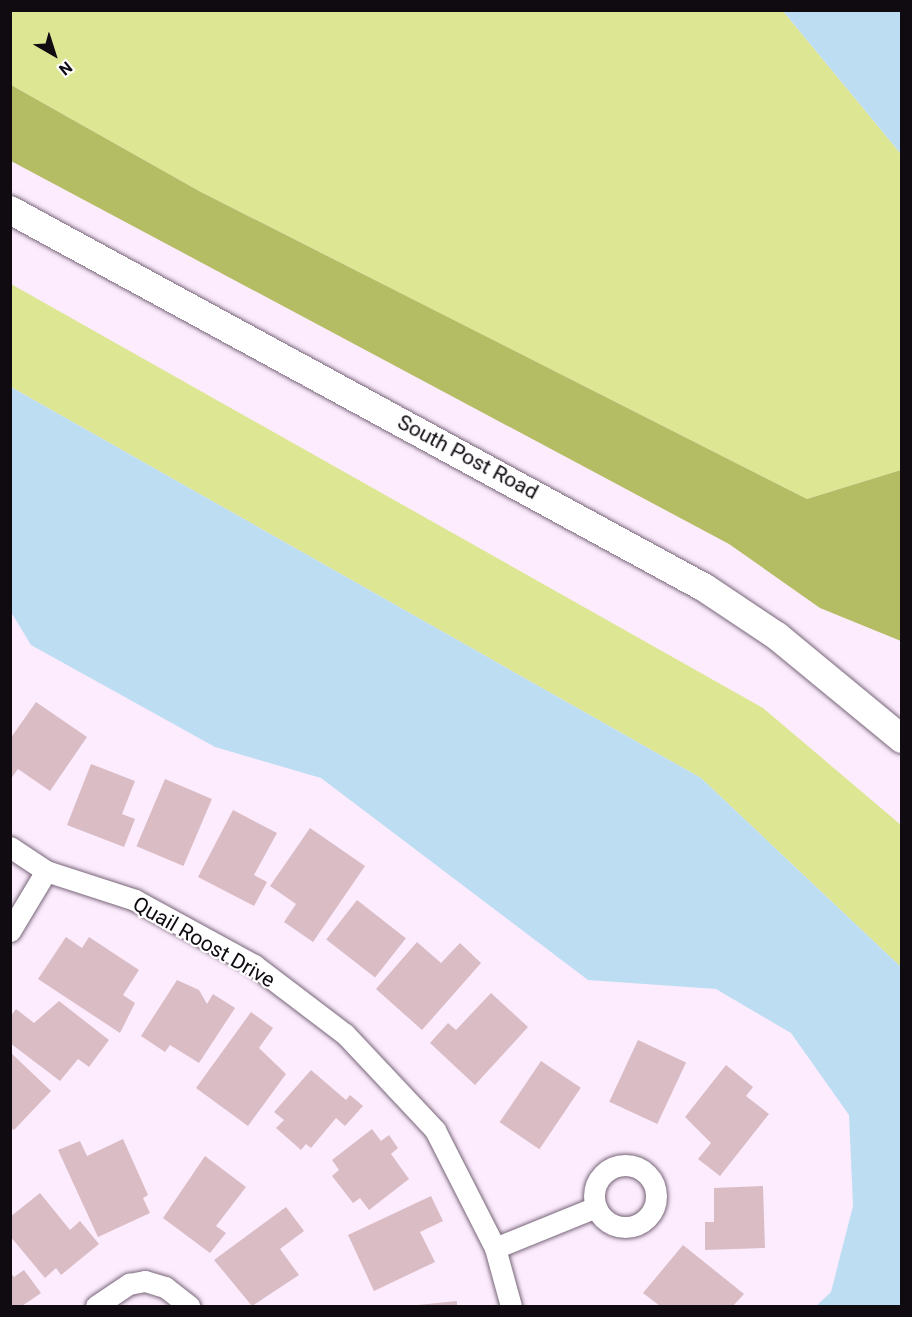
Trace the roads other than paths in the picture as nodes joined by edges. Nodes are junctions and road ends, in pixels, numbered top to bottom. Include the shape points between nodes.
1 (10, 210) edge
2 (902, 739) edge
3 (10, 847) edge
4 (46, 871) junction
5 (10, 931) edge
6 (596, 1207) dead end
7 (495, 1248) junction
8 (96, 1306) edge
9 (189, 1306) edge
10 (511, 1306) edge

1 - 2 street, South Post Road via 705,588 777,636
3 - 4 street, Quail Roost Drive
4 - 5 street
4 - 7 street, Quail Roost Drive via 135,900 254,965 345,1034 435,1130
6 - 7 street
7 - 10 street, Quail Roost Drive
8 - 9 street via 129,1284 145,1281 165,1287

